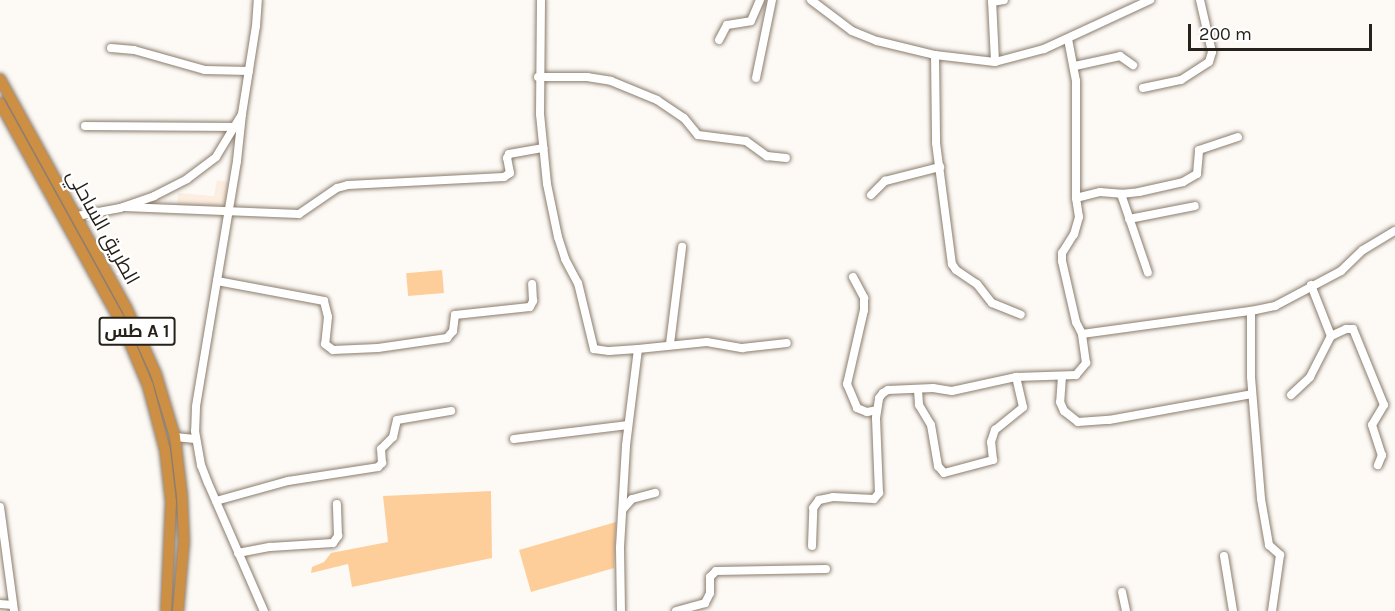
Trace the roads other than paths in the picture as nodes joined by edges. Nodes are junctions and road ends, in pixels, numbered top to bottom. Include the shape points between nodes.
1 (258, 0) edge
2 (541, 0) edge
3 (760, 0) edge
4 (772, 0) edge
5 (811, 0) edge
6 (1004, 0) edge
7 (1150, 0) edge
8 (1200, 0) edge
9 (992, 1) edge
10 (1068, 39) junction
11 (719, 40) dead end
12 (111, 48) dead end
13 (935, 55) junction
14 (996, 62) junction
15 (1132, 65) dead end
16 (1075, 66) junction
17 (249, 71) junction
18 (538, 77) junction
19 (756, 78) dead end
20 (0, 79) edge
21 (1143, 88) dead end
22 (0, 103) edge
23 (242, 114) junction
24 (85, 126) dead end
25 (235, 127) junction
26 (1238, 137) dead end
27 (543, 148) junction
28 (786, 158) dead end
29 (940, 167) junction
30 (1121, 194) junction
31 (872, 195) dead end
32 (1076, 198) junction
33 (1195, 206) dead end
34 (124, 207) junction
35 (229, 213) junction
36 (76, 216) junction
37 (1129, 219) junction
38 (1395, 231) edge
39 (682, 247) dead end
40 (1148, 273) dead end
41 (853, 277) dead end
42 (217, 281) junction
43 (532, 284) dead end
44 (1311, 285) junction
45 (1251, 311) junction
46 (1021, 315) dead end
47 (1082, 334) junction
48 (1331, 336) junction
49 (787, 343) dead end
50 (670, 344) junction
51 (638, 349) junction
52 (1062, 376) junction
53 (1016, 377) junction
54 (918, 390) junction
55 (1252, 394) junction
56 (1291, 395) dead end
57 (877, 410) junction
58 (451, 411) dead end
59 (628, 425) junction
60 (174, 437) junction
61 (195, 439) junction
62 (514, 439) dead end
63 (1378, 465) dead end
64 (655, 493) dead end
65 (216, 501) junction
66 (337, 504) dead end
67 (0, 507) edge
68 (622, 510) junction
69 (812, 546) dead end
70 (238, 553) junction
71 (2, 554) edge
72 (1224, 556) dead end
73 (826, 569) dead end
74 (1122, 591) dead end
75 (0, 604) edge
76 (14, 608) edge
77 (166, 611) edge
78 (178, 611) edge
79 (264, 611) edge
80 (621, 611) edge
81 (676, 611) edge
82 (1126, 611) edge
83 (1233, 611) edge
84 (1272, 611) edge

1 - 17 street
2 - 18 street
3 - 11 street via 751,21 727,25
4 - 19 street
5 - 13 street via 852,31
6 - 9 street
7 - 10 street
8 - 21 street via 1212,52 1209,62 1180,80
9 - 14 street
10 - 14 street
10 - 16 street
12 - 17 street via 134,50 205,70
13 - 14 street
13 - 29 street via 935,123
15 - 16 street via 1120,56
16 - 32 street
17 - 23 street
18 - 27 street
18 - 28 street via 611,81 657,100 684,118 699,135 746,141 767,156
20 - 36 highway, الطريق الساحلي / طس A 1
22 - 77 highway, الطريق الساحلي / طس A 1 via 122,324 148,386 165,450 171,502
23 - 25 street
23 - 35 street
24 - 25 street
25 - 34 street via 216,157 202,170 171,189
26 - 30 street via 1199,150 1199,168 1192,178
27 - 35 street via 509,154 510,173 504,177 348,185 337,188 299,214
27 - 51 street via 558,237 578,283 592,345 600,351
29 - 31 street via 885,181
29 - 46 street via 952,264 977,284 992,303
30 - 32 street via 1100,192
30 - 37 street
32 - 47 street via 1078,222 1065,245 1062,261
33 - 37 street
34 - 35 street
34 - 36 street
35 - 42 street
36 - 60 highway, الطريق الساحلي / طس A 1 via 141,339 156,374
37 - 40 street
38 - 44 street via 1363,250 1341,271
39 - 50 street
41 - 57 street via 864,298 864,310 847,384 857,408
42 - 43 street via 324,301 328,317 325,344 333,350 447,339 453,331 455,315 530,307
42 - 61 street via 196,407
44 - 45 street via 1275,306
44 - 48 street
45 - 47 street
45 - 55 street
47 - 52 street via 1086,363 1076,375
48 - 56 street via 1310,377
48 - 63 street via 1351,328 1356,332 1384,405 1372,425 1382,455
49 - 50 street via 742,348 707,342
50 - 51 street
51 - 59 street
52 - 53 street
52 - 55 street via 1060,402 1070,418 1078,422
53 - 54 street via 952,391
53 - 54 street via 1023,406 995,430 991,442 993,460 944,473 938,466 931,425 919,405
54 - 57 street via 888,390 879,398
55 - 84 street via 1269,545 1280,555
57 - 69 street via 879,494 874,499 819,500 813,508
58 - 65 street via 397,420 393,437 381,449 382,463 378,467 288,481
59 - 62 street
59 - 68 street
60 - 61 street
60 - 78 highway, الطريق الساحلي / طس A 1 via 184,541
61 - 65 street
64 - 68 street via 632,499
65 - 70 street
66 - 70 street via 338,536 333,543
67 - 71 street
68 - 80 street
70 - 79 street
71 - 76 street
72 - 83 street
73 - 81 street via 716,571 710,577 710,593 705,603
74 - 82 street
75 - 76 street

